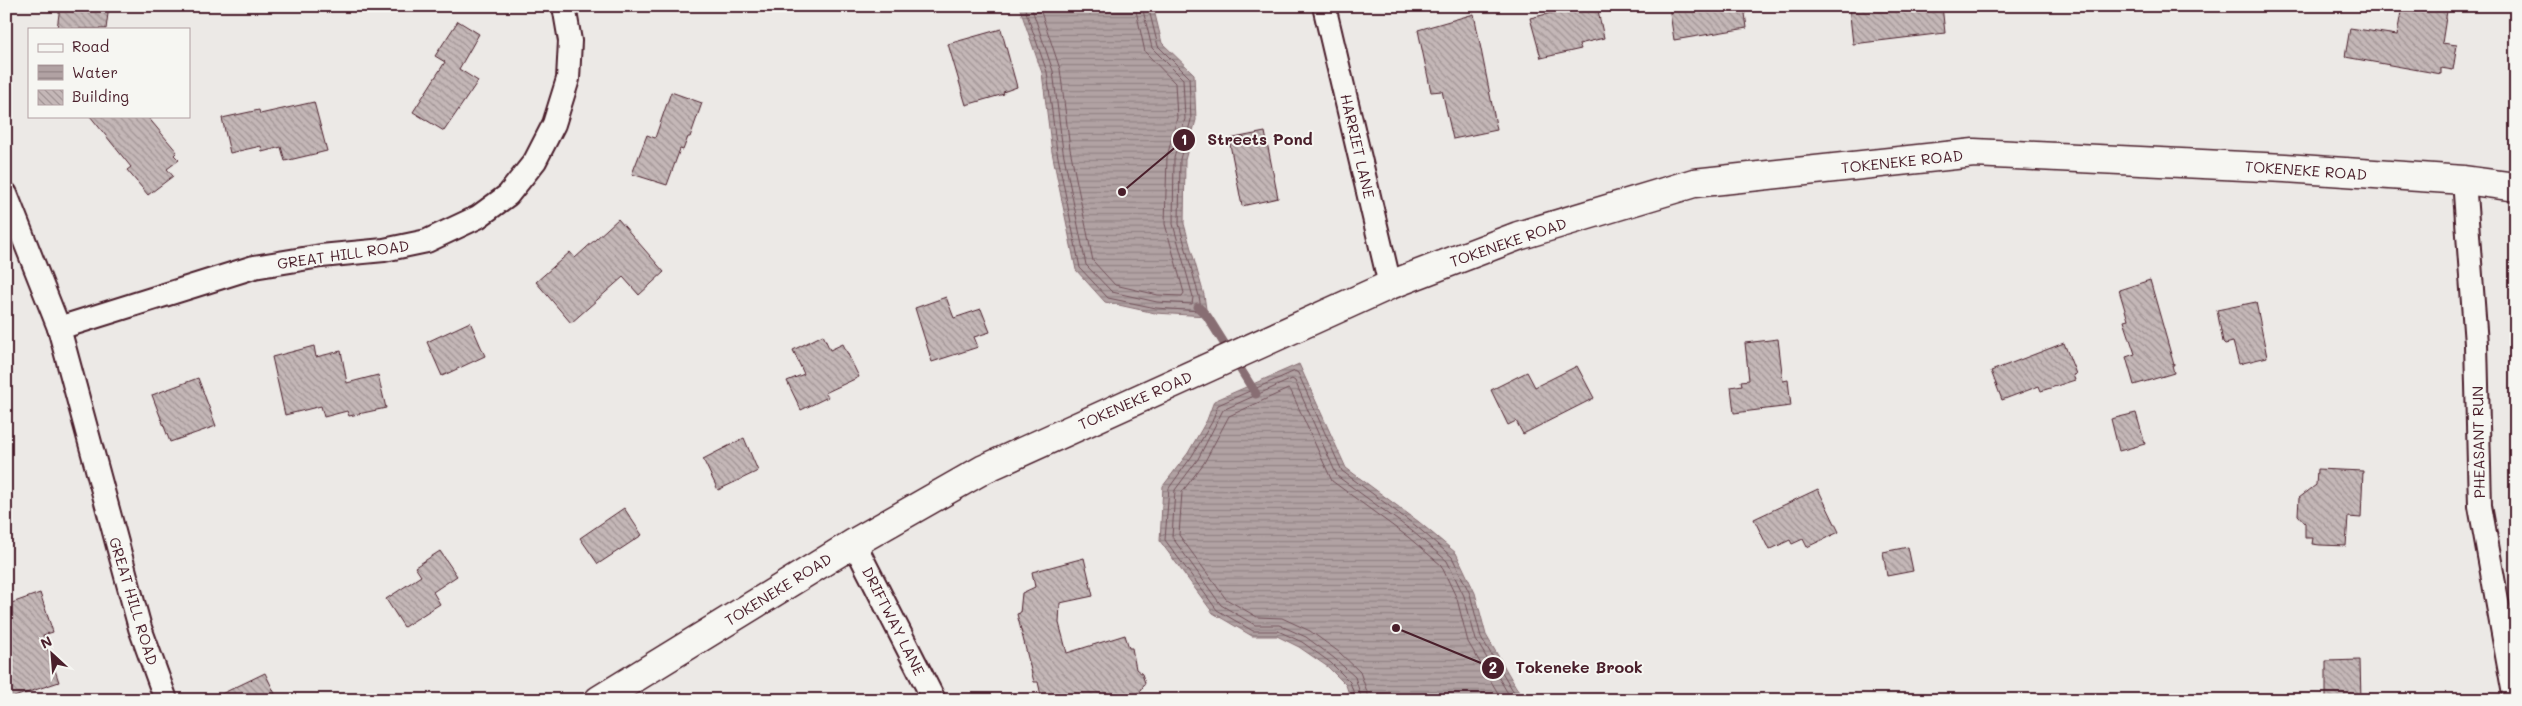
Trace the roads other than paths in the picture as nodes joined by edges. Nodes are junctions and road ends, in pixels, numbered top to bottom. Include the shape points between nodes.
1 (564, 6) edge
2 (1324, 6) edge
3 (2464, 180) junction
4 (2516, 188) edge
5 (6, 194) edge
6 (1390, 285) junction
7 (58, 328) junction
8 (854, 542) junction
9 (166, 700) edge
10 (599, 700) edge
11 (934, 700) edge
12 (2515, 700) edge

1 - 7 street, GREAT HILL ROAD via 570,41 568,79 554,124 535,161 508,195 478,217 427,241 384,250 254,267
2 - 6 street, HARRIET LANE
3 - 4 main road, TOKENEKE ROAD
3 - 6 main road, TOKENEKE ROAD via 1974,153 1694,183 1518,236
3 - 12 street, PHEASANT RUN via 2476,344 2480,506
5 - 7 street, GREAT HILL ROAD
6 - 8 main road, TOKENEKE ROAD via 984,469
7 - 9 street, GREAT HILL ROAD via 140,628
8 - 10 main road, TOKENEKE ROAD
8 - 11 street, DRIFTWAY LANE

